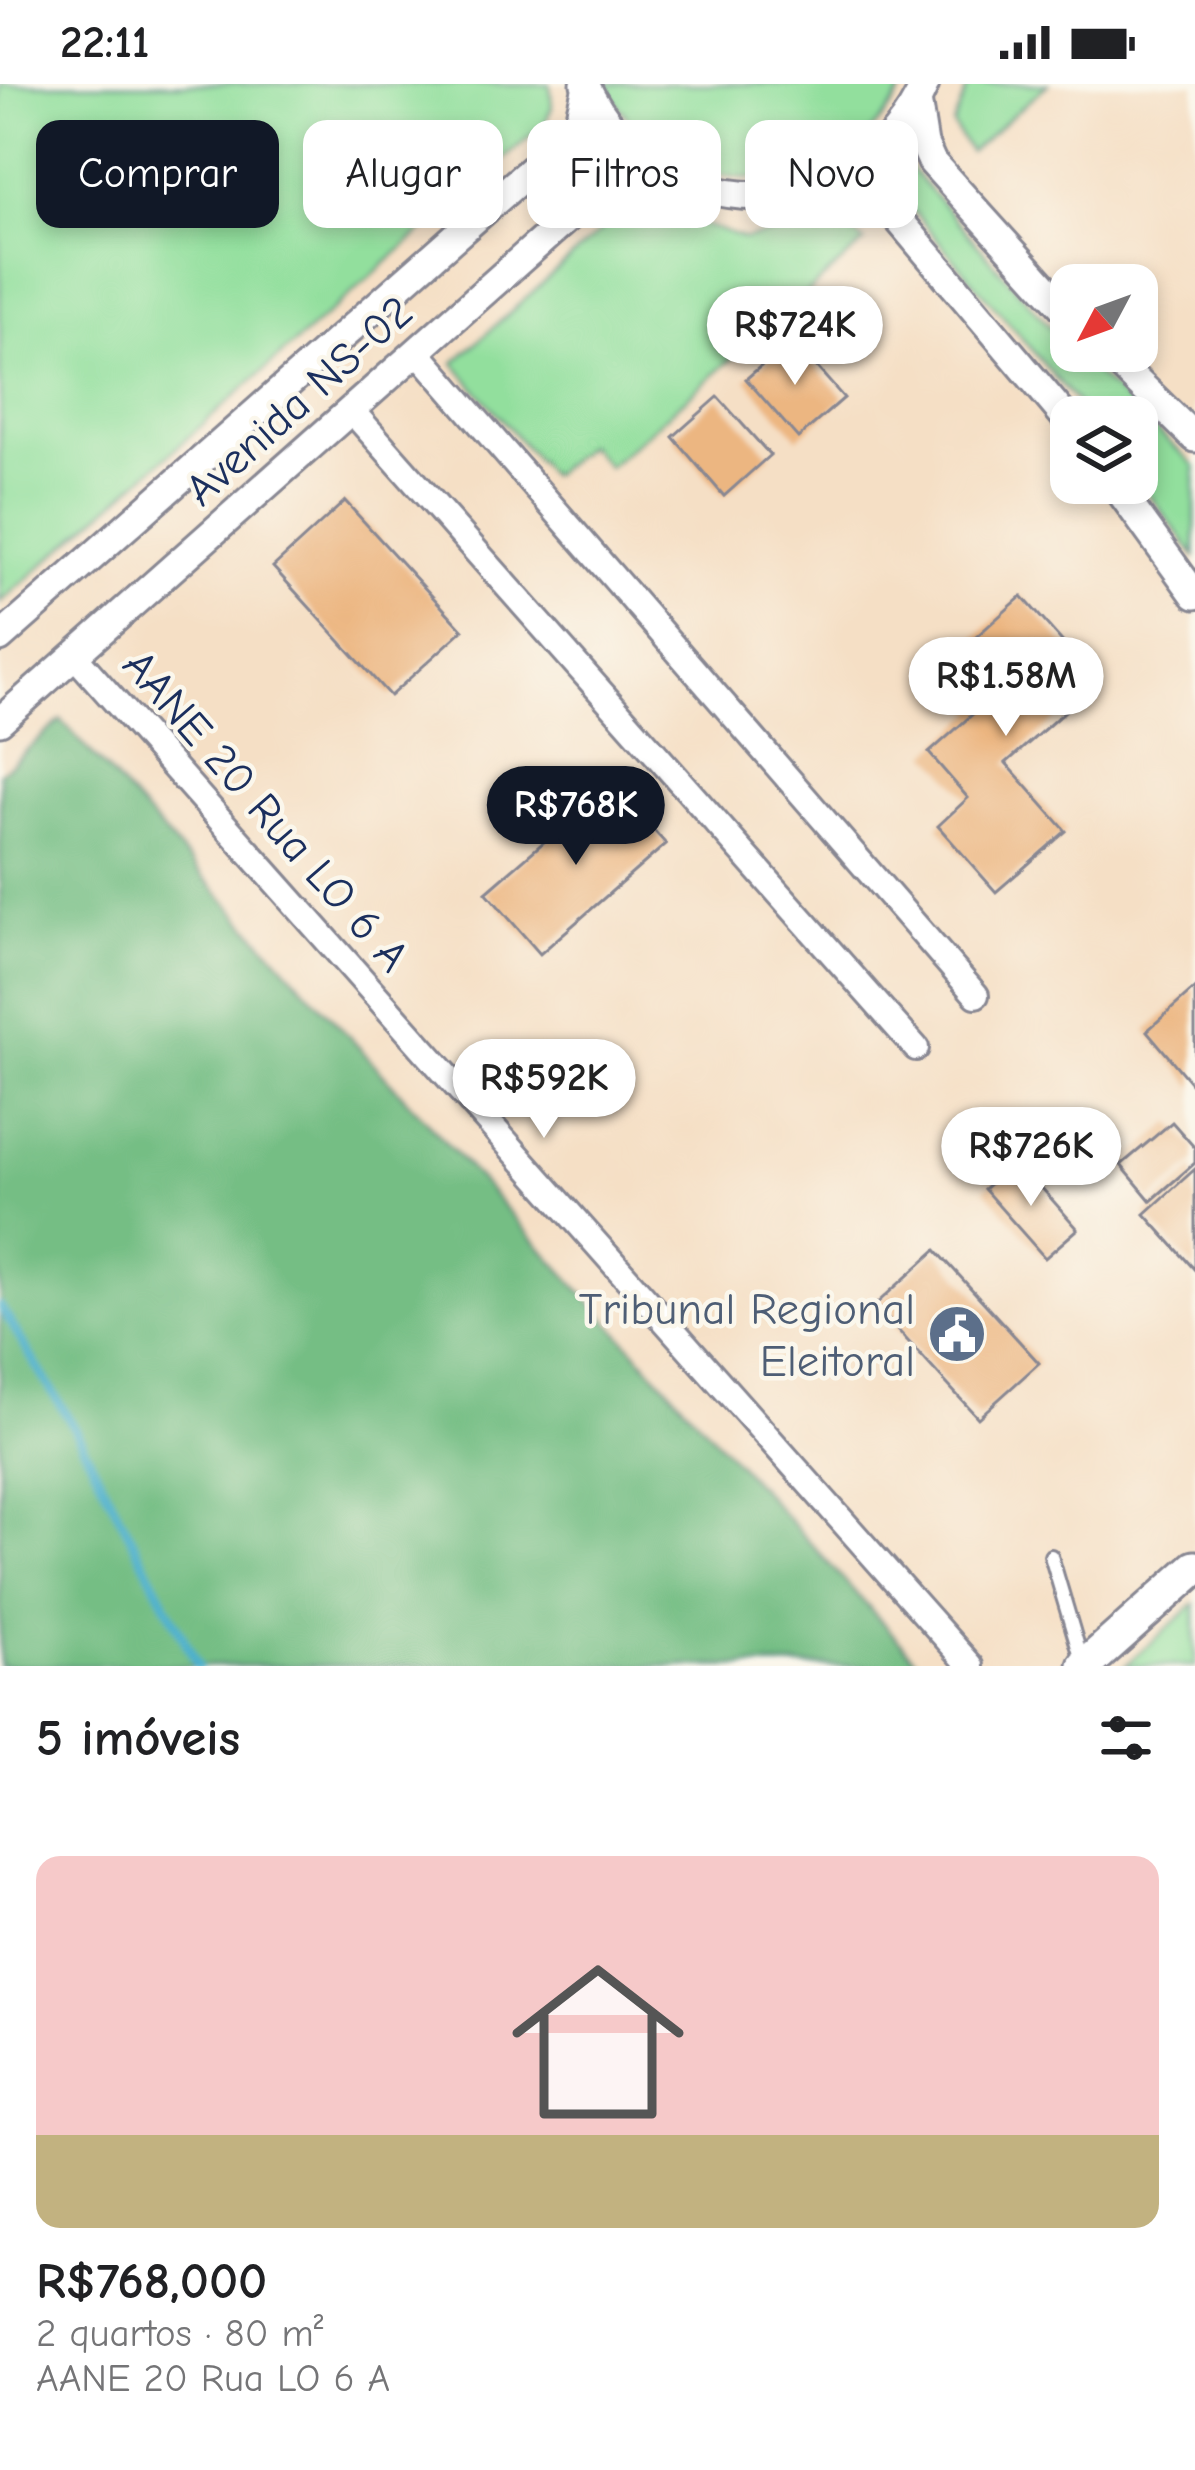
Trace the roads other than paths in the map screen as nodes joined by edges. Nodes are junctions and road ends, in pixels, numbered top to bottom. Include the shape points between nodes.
1 (586, 85) edge
2 (921, 92) edge
3 (609, 120) edge
4 (900, 120) edge
5 (556, 228) edge
6 (906, 228) edge
7 (1050, 293) edge
8 (417, 351) junction
9 (1128, 372) edge
10 (1050, 399) edge
11 (351, 410) junction
12 (1195, 437) edge
13 (1129, 504) edge
14 (1195, 595) edge
15 (0, 638) edge
16 (74, 655) junction
17 (0, 721) edge
18 (976, 995) dead end
19 (916, 1048) dead end
20 (1051, 1556) dead end
21 (1195, 1568) edge
22 (971, 1666) edge
23 (1084, 1666) edge

1 - 3 street, Avenida NS-02
1 - 15 street, Avenida NS-02 via 579,120 559,145
2 - 4 street, Avenida NS-02
2 - 7 street via 932,162
5 - 8 street, Avenida NS-02
6 - 10 street
8 - 11 street, Avenida NS-02
8 - 18 street
9 - 12 street
11 - 16 street, Avenida NS-02
11 - 19 street
13 - 14 street
16 - 17 street, Avenida NS-02
16 - 22 street, AANE 20 Rua LO 6 A
20 - 23 lane
21 - 23 main road

